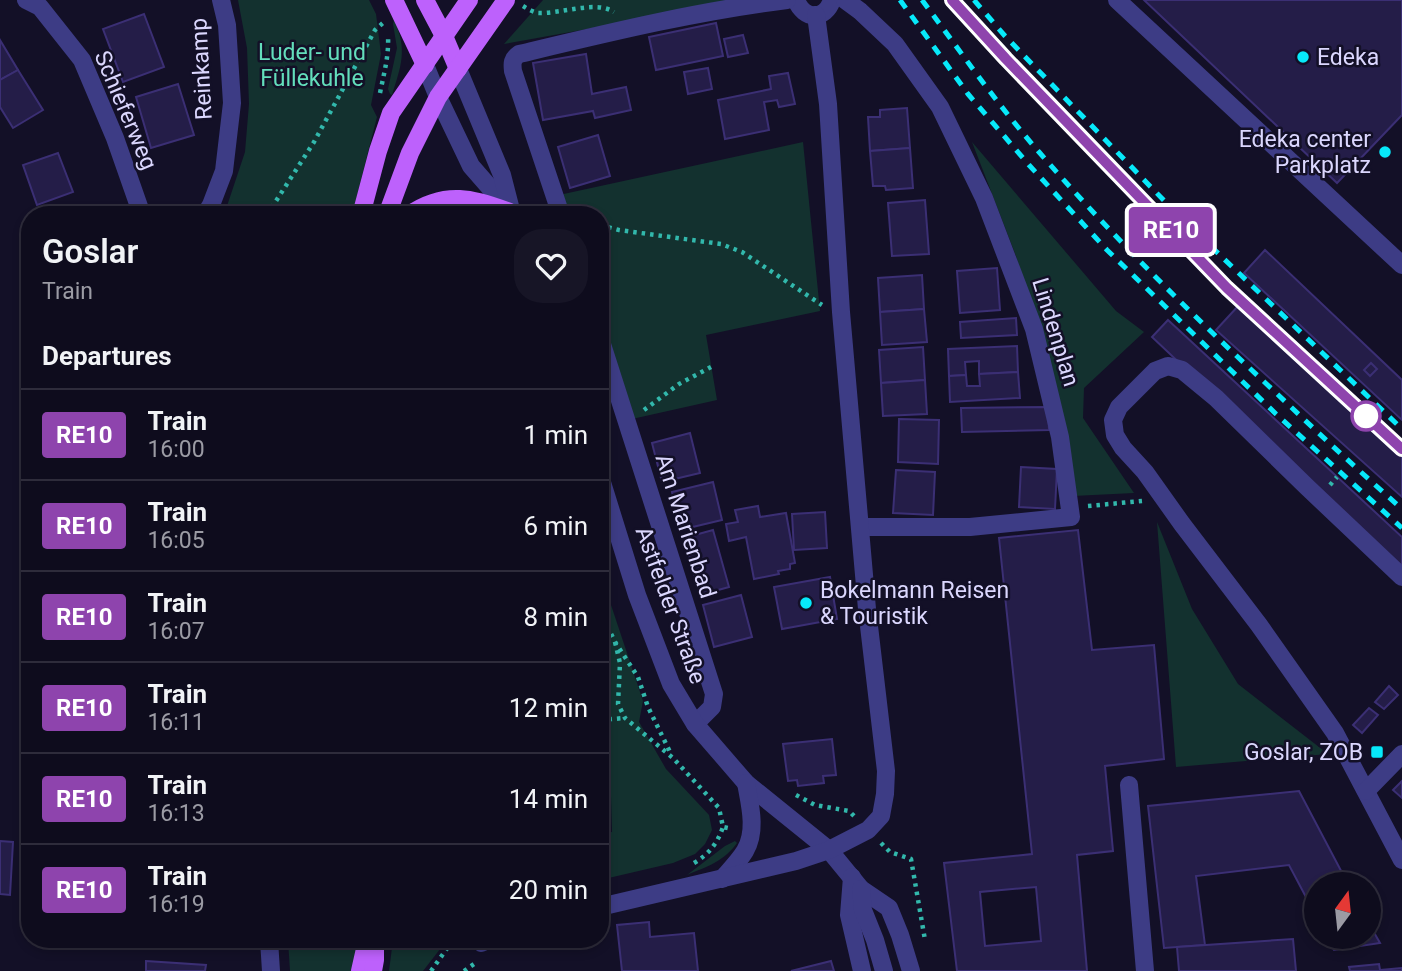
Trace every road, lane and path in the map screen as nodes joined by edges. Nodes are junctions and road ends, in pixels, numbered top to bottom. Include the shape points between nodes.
1 (26, 0) edge
2 (221, 0) edge
3 (394, 0) edge
4 (425, 0) edge
5 (469, 0) edge
6 (506, 0) edge
7 (787, 0) edge
8 (796, 0) edge
9 (832, 0) edge
10 (845, 0) edge
11 (1117, 0) edge
12 (524, 7) dead end
13 (816, 15) junction
14 (624, 29) junction
15 (444, 36) junction
16 (425, 65) junction
17 (458, 69) junction
18 (438, 97) junction
19 (378, 100) dead end
20 (139, 206) edge
21 (210, 206) edge
22 (273, 206) edge
23 (363, 206) edge
24 (390, 206) edge
25 (424, 206) edge
26 (495, 206) edge
27 (505, 206) edge
28 (510, 206) edge
29 (558, 206) edge
30 (609, 227) edge
31 (1402, 265) edge
32 (841, 312) junction
33 (609, 366) edge
34 (711, 367) dead end
35 (628, 425) junction
36 (1164, 499) junction
37 (609, 504) edge
38 (1070, 508) junction
39 (861, 527) junction
40 (1402, 577) edge
41 (609, 630) edge
42 (615, 642) junction
43 (625, 718) junction
44 (609, 719) edge
45 (695, 724) junction
46 (1402, 754) edge
47 (746, 783) junction
48 (1129, 785) dead end
49 (787, 790) dead end
50 (1366, 791) junction
51 (868, 830) junction
52 (829, 850) junction
53 (1400, 852) edge
54 (722, 878) junction
55 (857, 883) junction
56 (609, 905) edge
57 (270, 948) edge
58 (365, 948) edge
59 (375, 948) edge
60 (447, 948) edge
61 (926, 948) dead end
62 (271, 971) edge
63 (360, 971) edge
64 (373, 971) edge
65 (431, 971) edge
66 (862, 971) edge
67 (884, 971) edge
68 (911, 971) edge
69 (1145, 971) edge

1 - 20 street, Schieferweg via 40,7 82,60
2 - 21 street, Reinkamp via 228,25 232,103 224,171
3 - 16 main road
4 - 15 main road
5 - 15 main road
6 - 17 main road
7 - 14 street
8 - 13 street via 803,11
9 - 13 street via 826,11
10 - 38 street, Lindenplan via 895,44 940,107 984,198 1034,329 1060,438
11 - 31 street
12 - 14 path via 536,13 598,4 612,9
13 - 32 street via 828,104
14 - 29 street via 513,58 513,71
15 - 16 main road
15 - 17 main road
16 - 18 street
16 - 23 main road via 391,113
17 - 18 main road
17 - 28 street via 502,175
18 - 24 main road
18 - 27 street via 471,166
19 - 22 path via 389,50 384,22 375,30
25 - 26 main road via 446,199
30 - 32 path via 721,244 742,252 823,306
32 - 39 street
33 - 35 street, Am Marienbad
34 - 35 path via 679,384
35 - 45 street, Am Marienbad via 714,694 712,708
36 - 38 path
36 - 40 street via 1123,448 1113,420 1119,407 1155,371 1167,366 1182,370 1216,398
36 - 50 street via 1335,733
37 - 45 street, Astfelder Straße via 671,684
38 - 39 street via 1072,517 970,527
39 - 51 street via 886,771 881,816
41 - 42 path
42 - 43 path via 620,663 618,704
42 - 43 path via 638,677 673,758
43 - 44 path
45 - 47 street, Astfelder Straße
46 - 50 street
47 - 52 street, Astfelder Straße
47 - 54 street via 751,833 746,850
48 - 69 street
49 - 51 path via 815,805 849,811
50 - 53 street
51 - 52 street
51 - 61 path via 890,852 911,859
52 - 54 street
52 - 55 street, Astfelder Straße
54 - 56 street
55 - 66 street via 849,915
55 - 67 street, Astfelder Straße
55 - 68 street, Astfelder Straße via 889,908
57 - 62 street
58 - 63 main road
59 - 64 main road
60 - 65 path

